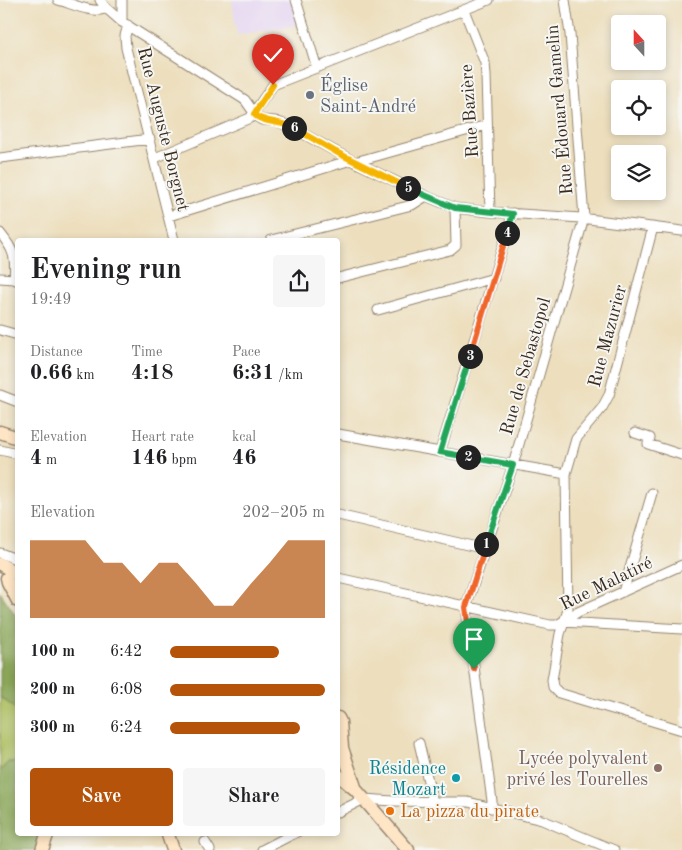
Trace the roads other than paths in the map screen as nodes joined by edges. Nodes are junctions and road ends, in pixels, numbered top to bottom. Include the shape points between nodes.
1 (58, 0) edge
2 (100, 0) edge
3 (122, 0) edge
4 (296, 0) edge
5 (488, 0) edge
6 (565, 0) edge
7 (106, 8) junction
8 (464, 10) junction
9 (125, 24) junction
10 (317, 68) junction
11 (254, 114) junction
12 (487, 125) junction
13 (150, 139) junction
14 (0, 158) edge
15 (155, 158) junction
16 (353, 161) junction
17 (426, 196) junction
18 (455, 208) junction
19 (490, 212) junction
20 (513, 214) junction
21 (169, 216) junction
22 (584, 218) junction
23 (654, 227) junction
24 (682, 231) edge
25 (0, 233) edge
26 (174, 238) edge
27 (279, 238) edge
28 (15, 258) edge
29 (0, 278) edge
30 (340, 278) edge
31 (494, 278) junction
32 (15, 280) edge
33 (378, 310) dead end
34 (0, 330) edge
35 (15, 334) edge
36 (0, 396) edge
37 (15, 401) edge
38 (0, 432) edge
39 (635, 433) dead end
40 (340, 434) edge
41 (15, 437) edge
42 (0, 450) edge
43 (440, 452) junction
44 (15, 453) edge
45 (682, 455) edge
46 (513, 465) junction
47 (566, 474) junction
48 (652, 493) dead end
49 (340, 515) edge
50 (485, 549) junction
51 (0, 553) edge
52 (0, 564) edge
53 (682, 565) edge
54 (12, 574) edge
55 (340, 578) edge
56 (623, 592) junction
57 (15, 596) edge
58 (466, 607) junction
59 (563, 622) junction
60 (682, 629) edge
61 (340, 722) edge
62 (682, 730) edge
63 (419, 743) dead end
64 (340, 777) edge
65 (360, 794) junction
66 (434, 802) junction
67 (491, 808) junction
68 (340, 810) edge
69 (47, 836) edge
70 (168, 836) edge
71 (279, 836) edge
72 (42, 850) edge
73 (173, 850) edge
74 (262, 850) edge
75 (408, 850) edge
76 (614, 850) edge

1 - 7 street via 92,10
2 - 7 street
3 - 9 street, Rue Auguste Borgnet
4 - 10 street
5 - 8 street
6 - 22 street, Rue Édouard Gamelin
7 - 9 street
8 - 10 street
8 - 12 street, Rue Bazière via 484,63
9 - 11 street via 244,100
9 - 13 street, Rue Auguste Borgnet via 126,48
10 - 11 street via 273,85
11 - 15 street via 243,122
11 - 16 street via 262,120 289,126
12 - 16 street
12 - 19 street, Rue Bazière
13 - 14 street
13 - 15 street, Rue Auguste Borgnet
15 - 21 street, Rue Auguste Borgnet
16 - 17 street
16 - 21 street
17 - 18 street
17 - 27 street via 412,204
18 - 19 street
18 - 30 street via 456,244 450,250
19 - 20 street
20 - 22 street
20 - 31 street
21 - 26 street, Rue Auguste Borgnet
22 - 23 street
22 - 46 street, Rue de Sebastopol
23 - 24 street
23 - 47 street, Rue Mazurier via 609,394 602,408 576,439
25 - 28 street via 11,246
29 - 32 street
31 - 33 street
31 - 43 street
34 - 35 street
36 - 37 street
38 - 41 street
39 - 45 street via 650,438 648,444
40 - 43 street
42 - 44 street
43 - 46 street
46 - 47 street
46 - 50 street, Rue de Sebastopol
47 - 59 street, Rue Mazurier via 568,610
48 - 56 street
49 - 50 street
50 - 58 street, Rue de Sebastopol
51 - 54 street
52 - 54 street
53 - 56 street, Rue Malatiré
54 - 57 street via 8,582
55 - 58 street, Rue Malatiré
56 - 59 street, Rue Malatiré
58 - 59 street, Rue Malatiré via 550,625
58 - 67 street
59 - 60 street
59 - 62 street, Rue Mazurier via 552,680 559,693
61 - 65 street via 343,752
63 - 66 street
64 - 65 street
65 - 66 street via 376,801
65 - 68 street
65 - 75 street
66 - 67 street via 468,802
67 - 76 street via 542,820
69 - 72 street
70 - 73 street
71 - 74 street

